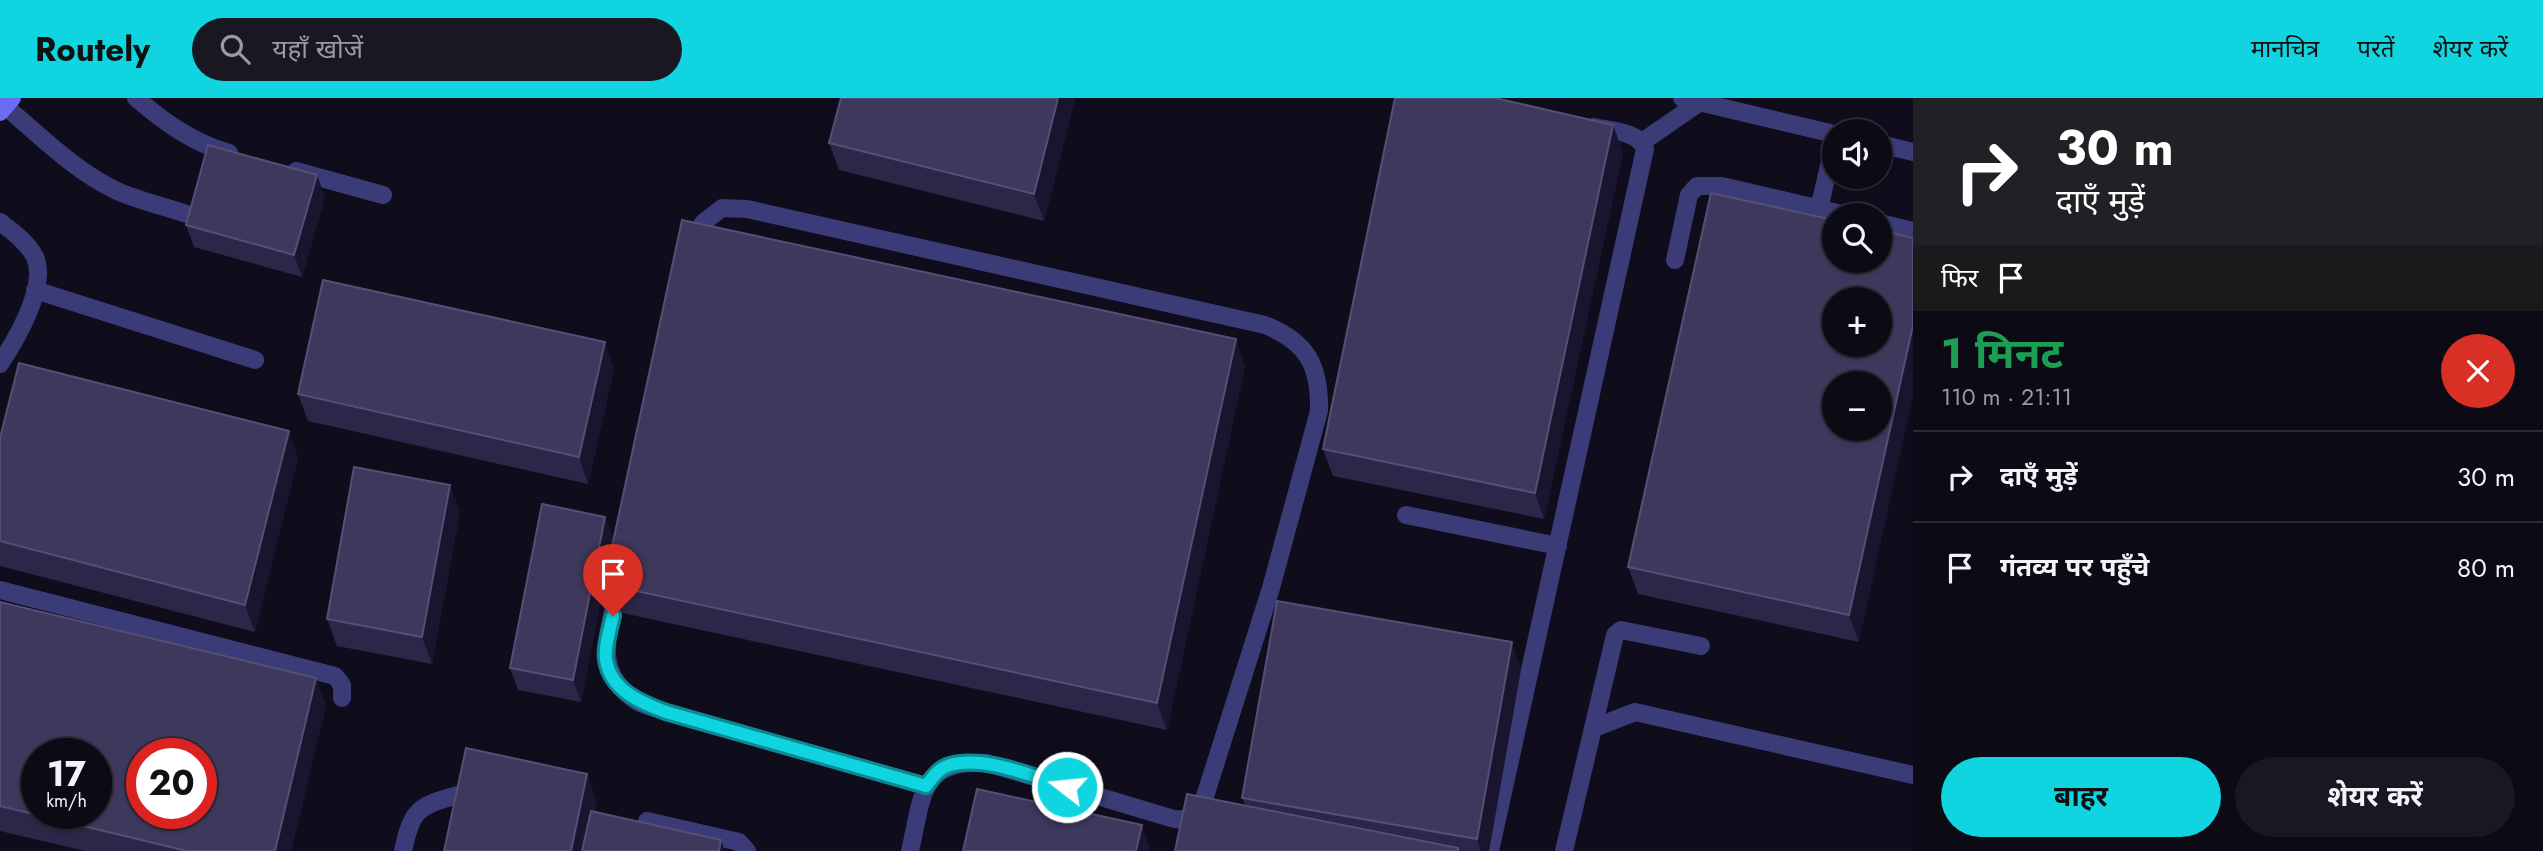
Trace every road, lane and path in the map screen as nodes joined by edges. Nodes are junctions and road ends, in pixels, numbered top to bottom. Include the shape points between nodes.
1 (136, 98) edge
2 (1691, 100) edge
3 (6, 106) edge
4 (1571, 122) edge
5 (1822, 131) edge
6 (1642, 142) junction
7 (1892, 147) edge
8 (1913, 152) edge
9 (244, 157) edge
10 (282, 167) edge
11 (1824, 189) edge
12 (383, 195) dead end
13 (1819, 209) junction
14 (1822, 210) edge
15 (190, 215) edge
16 (0, 222) edge
17 (1892, 226) edge
18 (1913, 231) edge
19 (1675, 260) dead end
20 (683, 264) edge
21 (34, 290) junction
22 (255, 360) dead end
23 (0, 364) edge
24 (1406, 515) dead end
25 (1558, 546) junction
26 (622, 565) edge
27 (0, 590) edge
28 (1701, 646) dead end
29 (342, 698) dead end
30 (1594, 728) junction
31 (1913, 775) edge
32 (926, 786) junction
33 (458, 795) edge
34 (647, 821) edge
35 (403, 851) edge
36 (747, 851) edge
37 (910, 851) edge
38 (1490, 851) edge
39 (1564, 851) edge

1 - 9 lane via 206,146
2 - 5 lane
2 - 6 lane
3 - 15 lane via 106,185
4 - 6 lane via 1636,136
6 - 25 lane via 1645,149
7 - 8 lane
10 - 12 lane
11 - 13 lane
13 - 14 lane
13 - 19 lane via 1722,186 1697,186 1689,195
16 - 21 lane via 25,242 36,259
17 - 18 lane
20 - 32 lane via 704,222 722,208 736,207 1265,325 1301,345 1316,371 1320,411 1271,588 1201,809 1185,820 1174,819 967,762 948,765
21 - 22 lane
21 - 23 lane via 31,309
24 - 25 lane
25 - 38 lane via 1525,665
26 - 32 lane via 606,660 613,680 636,701
27 - 29 lane via 335,676 342,685
28 - 30 lane via 1621,630 1615,635
30 - 31 lane via 1635,712
30 - 39 lane
32 - 37 lane
33 - 35 lane via 429,803 413,816
34 - 36 lane via 739,842

